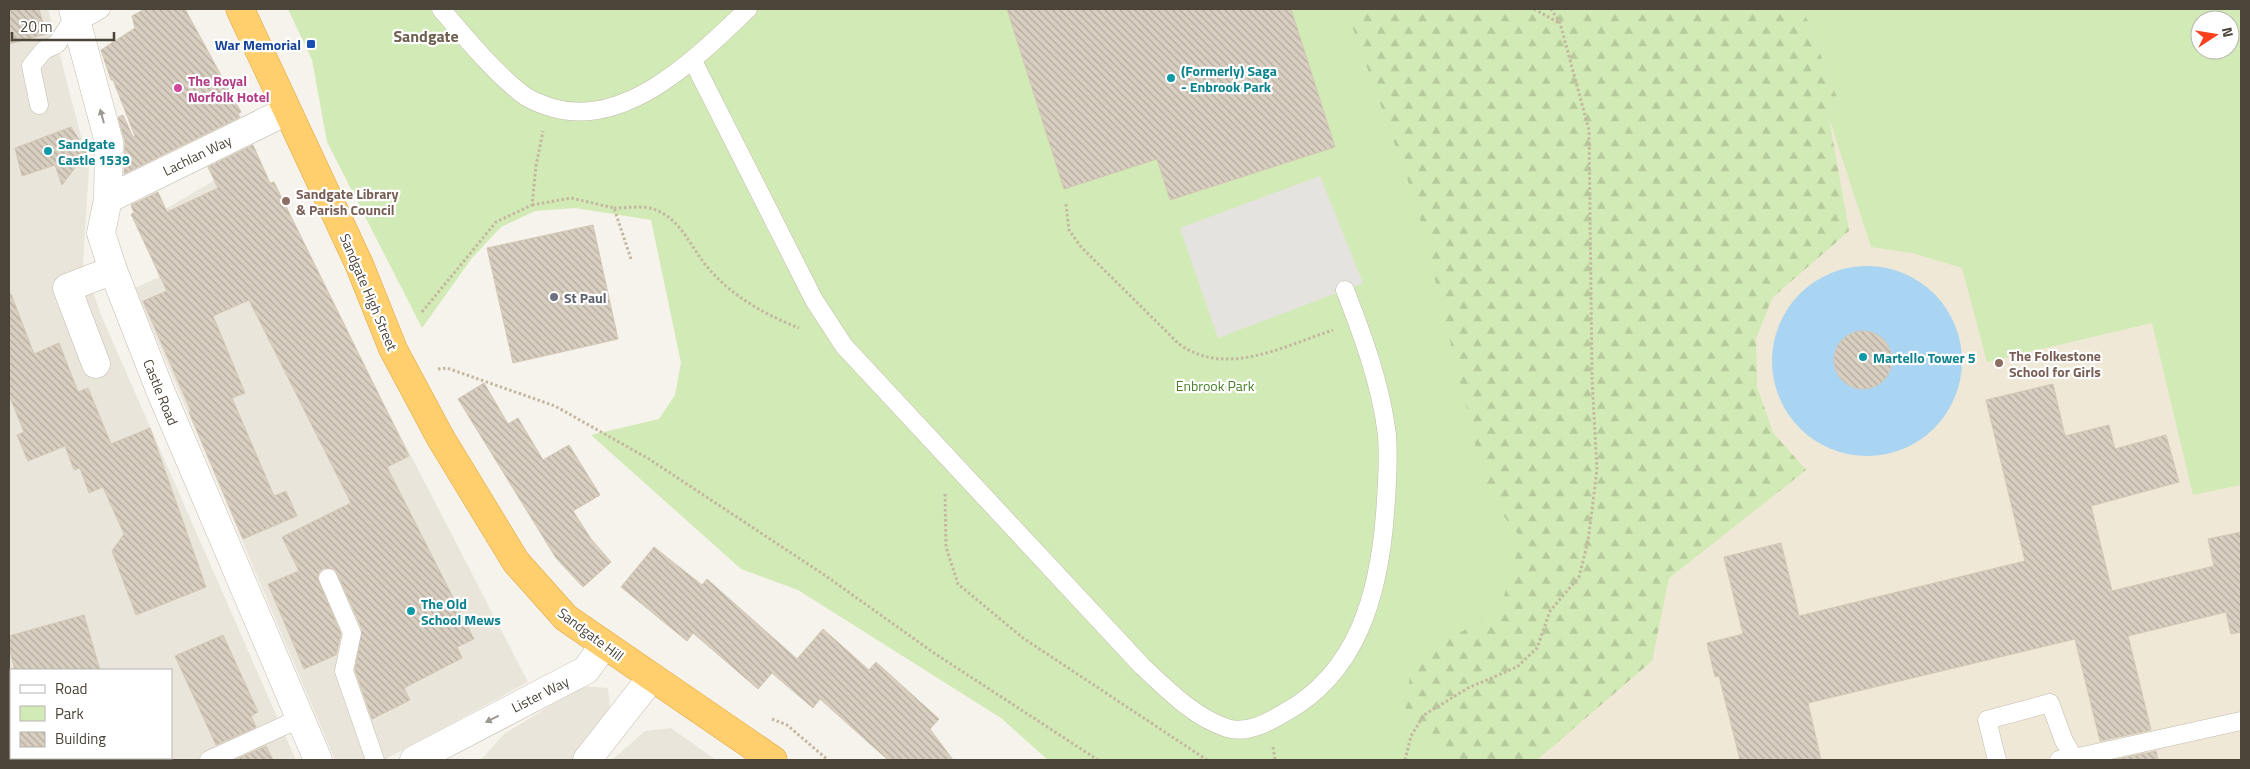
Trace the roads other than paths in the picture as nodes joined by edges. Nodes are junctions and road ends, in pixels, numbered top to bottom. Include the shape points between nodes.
1 (101, 9) edge
2 (240, 9) edge
3 (441, 9) edge
4 (748, 9) edge
5 (75, 16) edge
6 (693, 61) junction
7 (39, 105) dead end
8 (287, 111) junction
9 (108, 199) junction
10 (113, 270) junction
11 (1345, 290) dead end
12 (96, 364) dead end
13 (440, 437) joint
14 (328, 578) dead end
15 (604, 646) junction
16 (652, 677) junction
17 (301, 718) junction
18 (2241, 722) edge
19 (468, 731) junction
20 (2070, 759) edge
21 (209, 760) edge
22 (318, 760) edge
23 (375, 760) edge
24 (414, 760) edge
25 (453, 760) edge
26 (587, 760) edge
27 (773, 760) edge
28 (1997, 760) edge

1 - 5 lane
2 - 8 highway, Sandgate High Street
3 - 6 lane via 523,95 565,111 597,110 615,105 648,90
4 - 6 lane
5 - 7 lane via 57,44 44,50 31,66
9 -> 5 street, Castle Road via 109,142
6 - 11 lane via 814,300 844,346 1142,666 1175,697 1200,715 1228,728 1248,729 1309,698 1340,665 1367,615 1382,547 1388,486 1387,434 1376,381
8 - 9 street, Lachlan Way
8 - 13 highway, Sandgate High Street via 359,264 393,349
9 - 10 street, Castle Road via 101,233
10 - 12 street via 66,288
10 - 17 street, Castle Road via 160,390
13 - 15 highway, Sandgate Hill via 516,562 566,618
14 - 23 lane via 352,633 344,671
15 - 16 highway, Sandgate Hill
15 -> 19 street, Lister Way via 586,670
16 - 26 street
16 - 27 highway, Sandgate Hill
17 - 21 lane
17 - 22 street, Castle Road
18 - 20 lane
19 - 24 street, Lister Way
19 - 25 street
20 - 28 lane via 2050,703 1987,720

